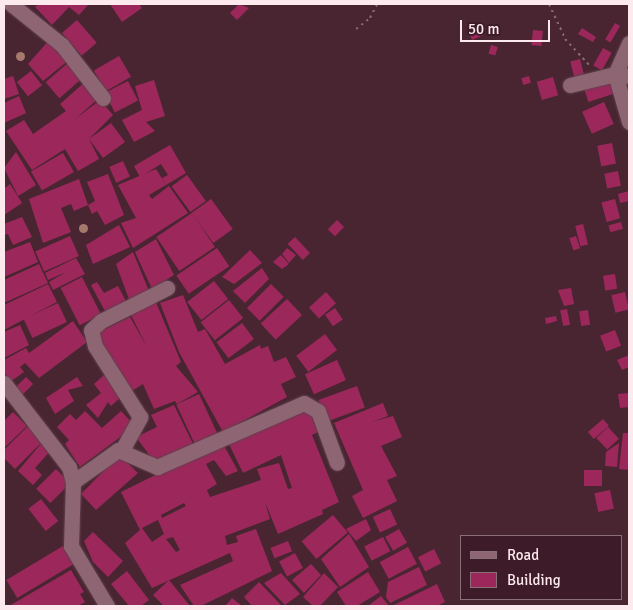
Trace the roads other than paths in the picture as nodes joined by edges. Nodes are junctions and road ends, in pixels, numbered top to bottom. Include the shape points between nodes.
1 (11, 4) edge
2 (629, 43) edge
3 (615, 75) edge
4 (570, 84) dead end
5 (103, 98) dead end
6 (629, 122) edge
7 (167, 288) dead end
8 (4, 383) edge
9 (122, 450) junction
10 (337, 463) dead end
11 (73, 482) junction
12 (107, 606) edge

1 - 5 street via 62,44
2 - 3 street
3 - 4 street
3 - 6 street
7 - 9 street via 96,323 91,330 95,346 140,417
8 - 11 street via 63,456
9 - 10 street via 157,467 256,422 309,403 318,411
9 - 11 street
11 - 12 street via 71,546

